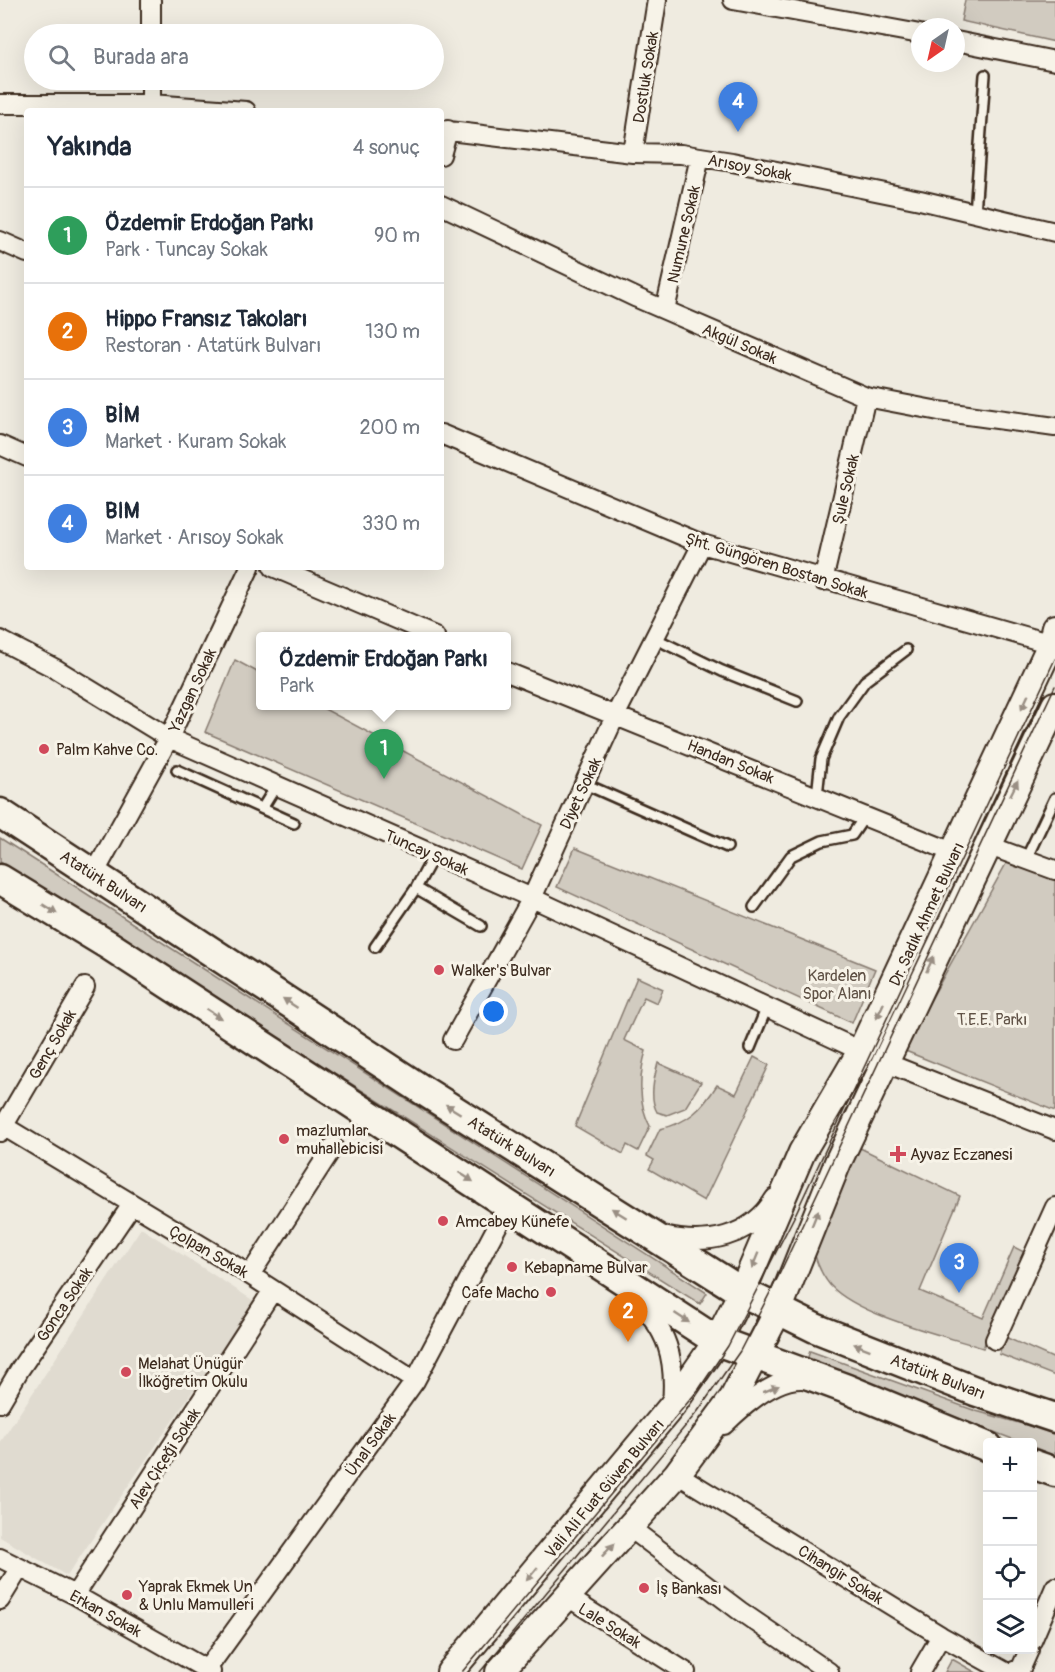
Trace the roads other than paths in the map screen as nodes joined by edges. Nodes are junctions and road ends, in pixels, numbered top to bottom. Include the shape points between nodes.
1 (151, 0) edge
2 (657, 0) edge
3 (734, 0) edge
4 (151, 24) edge
5 (911, 32) edge
6 (965, 43) edge
7 (1055, 61) edge
8 (985, 75) dead end
9 (151, 90) edge
10 (0, 104) edge
11 (152, 104) junction
12 (206, 108) edge
13 (444, 130) edge
14 (633, 153) junction
15 (700, 157) junction
16 (444, 206) edge
17 (975, 213) junction
18 (1055, 232) edge
19 (0, 241) edge
20 (24, 252) edge
21 (665, 310) junction
22 (866, 397) junction
23 (1055, 427) edge
24 (444, 435) edge
25 (0, 445) edge
26 (24, 456) edge
27 (702, 544) junction
28 (249, 570) edge
29 (280, 570) edge
30 (823, 580) junction
31 (426, 632) edge
32 (654, 638) junction
33 (0, 639) edge
34 (1054, 639) edge
35 (906, 650) dead end
36 (511, 674) edge
37 (796, 701) dead end
38 (1055, 705) edge
39 (616, 714) junction
40 (169, 738) junction
41 (177, 771) dead end
42 (585, 784) junction
43 (276, 786) junction
44 (817, 796) junction
45 (1055, 798) edge
46 (263, 807) junction
47 (0, 813) edge
48 (865, 816) junction
49 (294, 823) dead end
50 (987, 844) junction
51 (727, 847) dead end
52 (955, 853) junction
53 (434, 855) junction
54 (1026, 859) junction
55 (1055, 870) edge
56 (93, 874) junction
57 (0, 879) edge
58 (416, 888) junction
59 (532, 898) junction
60 (754, 907) dead end
61 (481, 926) dead end
62 (375, 948) dead end
63 (85, 987) dead end
64 (767, 1007) junction
65 (453, 1040) dead end
66 (750, 1048) dead end
67 (861, 1051) junction
68 (884, 1062) junction
69 (1, 1127) edge
70 (1055, 1130) edge
71 (333, 1147) dead end
72 (802, 1152) junction
73 (509, 1204) junction
74 (131, 1206) junction
75 (1055, 1207) edge
76 (651, 1233) junction
77 (599, 1262) junction
78 (250, 1275) junction
79 (273, 1290) junction
80 (742, 1292) junction
81 (778, 1311) junction
82 (996, 1340) dead end
83 (717, 1341) junction
84 (756, 1357) junction
85 (415, 1381) junction
86 (847, 1389) junction
87 (0, 1403) edge
88 (672, 1406) junction
89 (1055, 1418) edge
90 (983, 1445) edge
91 (694, 1452) junction
92 (1037, 1466) edge
93 (1055, 1472) edge
94 (677, 1474) junction
95 (629, 1527) junction
96 (0, 1558) edge
97 (19, 1569) junction
98 (1055, 1587) edge
99 (75, 1595) junction
100 (566, 1596) junction
101 (0, 1600) edge
102 (1037, 1629) edge
103 (941, 1636) junction
104 (1027, 1654) edge
105 (209, 1671) edge
106 (1017, 1671) edge
107 (450, 1672) edge
108 (499, 1672) edge
109 (686, 1672) edge
110 (829, 1672) edge
111 (920, 1672) edge

1 - 4 street
2 - 14 street, Dostluk Sokak
3 - 5 street
6 - 7 street
8 - 17 lane
9 - 11 street
10 - 11 street
11 - 12 street
13 - 14 street, Arısoy Sokak
14 - 15 street, Arısoy Sokak
15 - 17 street, Arısoy Sokak
15 - 21 street, Numune Sokak
16 - 21 street, Akgül Sokak
17 - 18 street, Arısoy Sokak
19 - 20 street
21 - 22 street, Akgül Sokak
22 - 23 street, Akgül Sokak
22 - 30 street, Şule Sokak
24 - 27 street, Şht. Güngören Bostan Sokak
25 - 26 street
27 - 30 street, Şht. Güngören Bostan Sokak
27 - 32 street, Diyet Sokak
28 - 40 street, Yazgan Sokak
29 - 31 street
30 - 34 street, Şht. Güngören Bostan Sokak
32 - 37 lane
32 - 39 street, Diyet Sokak
33 - 40 street, Tuncay Sokak
34 -> 52 main road, Dr. Sadık Ahmet Bulvarı
35 - 44 lane via 865,681 839,717 821,759
36 - 39 street, Handan Sokak
50 -> 38 main road, Dr. Sadık Ahmet Bulvarı
39 - 42 street, Diyet Sokak
39 - 44 street, Handan Sokak
40 - 43 street, Tuncay Sokak
40 - 56 street, Yazgan Sokak
41 - 46 lane
42 - 51 lane
42 - 59 street, Diyet Sokak
43 - 46 lane
43 - 53 street, Tuncay Sokak
44 - 48 street, Handan Sokak
45 - 54 lane
46 - 49 lane
47 - 56 main road, Atatürk Bulvarı
48 - 52 street, Handan Sokak
48 - 60 lane via 852,835 822,841 791,856
50 - 54 street
68 -> 50 main road, Dr. Sadık Ahmet Bulvarı
52 -> 67 main road, Dr. Sadık Ahmet Bulvarı
53 - 58 lane
53 - 59 street, Tuncay Sokak
54 - 55 street
76 -> 56 main road, Atatürk Bulvarı via 424,1091
57 -> 73 main road
58 - 61 lane
58 - 62 lane
59 - 64 street, Tuncay Sokak
59 - 65 street, Diyet Sokak
63 - 69 street, Genç Sokak
64 - 66 lane
64 - 67 street, Tuncay Sokak
67 - 72 main road, Dr. Sadık Ahmet Bulvarı
68 - 70 street
81 -> 68 main road, Dr. Sadık Ahmet Bulvarı via 838,1162
69 - 74 street, Çolpan Sokak
71 - 78 street
72 - 76 street via 770,1207 753,1224 735,1233 699,1241
72 -> 80 main road, Dr. Sadık Ahmet Bulvarı
73 - 77 main road
73 - 85 street, Ünal Sokak
74 - 78 street, Çolpan Sokak
74 - 87 street, Gonca Sokak
75 - 82 street
76 - 80 main road, Atatürk Bulvarı
77 -> 83 main road
77 - 88 street via 642,1304 665,1334 672,1358
78 - 79 street, Çolpan Sokak
79 - 85 street, Çolpan Sokak
79 - 99 street, Alev Çiçeği Sokak
80 - 81 main road, Atatürk Bulvarı
80 - 83 main road, Vali Ali Fuat Güven Bulvarı
81 - 84 main road
89 -> 81 main road, Atatürk Bulvarı via 964,1387
83 - 84 main road
83 - 88 main road, Vali Ali Fuat Güven Bulvarı
84 - 86 main road
84 - 91 main road via 733,1398
85 - 105 street, Ünal Sokak
86 - 90 main road
91 -> 86 street via 754,1396 799,1378
88 -> 107 main road, Vali Ali Fuat Güven Bulvarı
91 - 94 main road
92 - 93 main road
94 - 95 main road
94 - 103 street, Cihangir Sokak
100 -> 95 main road
95 - 110 street
96 - 97 street, Erkan Sokak
97 - 99 street, Erkan Sokak
97 - 101 street
98 - 102 street
99 - 105 street, Erkan Sokak
100 - 108 main road
100 - 109 street, Lale Sokak
103 - 106 street, Cihangir Sokak
103 - 111 street
104 - 106 street

